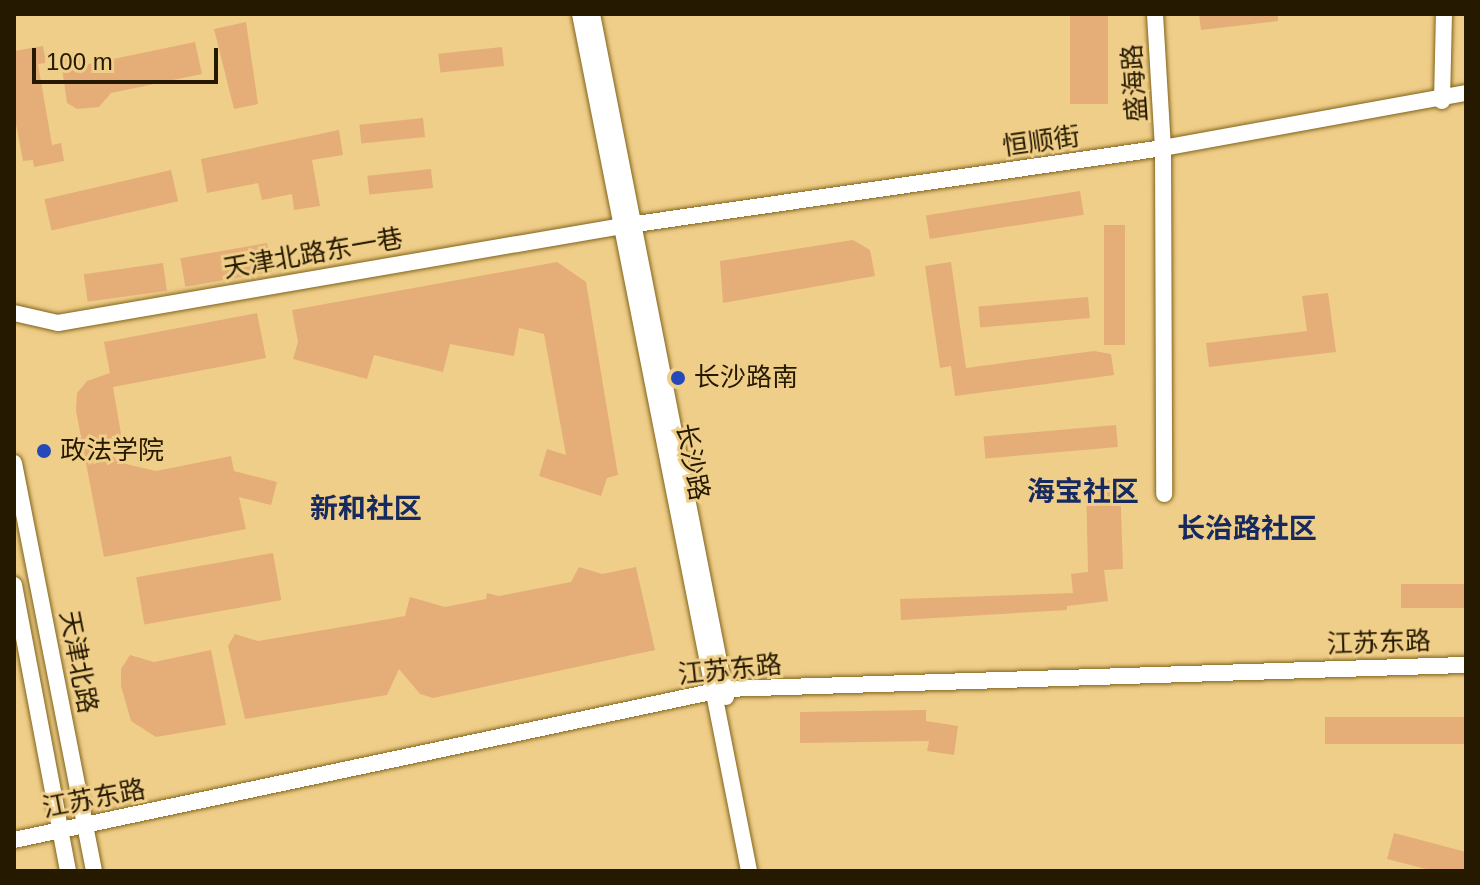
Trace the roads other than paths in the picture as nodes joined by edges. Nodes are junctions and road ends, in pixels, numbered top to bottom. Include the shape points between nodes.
1 (580, 14) edge
2 (592, 14) edge
3 (1155, 14) edge
4 (1444, 14) edge
5 (1466, 93) edge
6 (1442, 101) junction
7 (1163, 148) junction
8 (628, 225) junction
9 (14, 313) edge
10 (14, 463) edge
11 (1164, 494) dead end
12 (14, 585) edge
13 (1466, 665) edge
14 (719, 690) junction
15 (86, 827) junction
16 (60, 830) junction
17 (14, 840) edge
18 (68, 871) edge
19 (94, 871) edge
20 (749, 871) edge
21 (760, 871) edge

1 - 8 street, 长沙路
2 - 8 street, 长沙路
3 - 7 street, 盛海路
4 - 6 street
5 - 6 street, 恒顺街
6 - 7 street, 恒顺街
7 - 8 street, 恒顺街
7 - 11 street, 盛海路
8 - 9 street, 天津北路东一巷 via 58,323
8 - 14 street, 长沙路
10 - 15 street, 天津北路
12 - 16 street, 天津北路
13 - 14 street, 江苏东路
14 - 15 street, 江苏东路
14 - 20 street, 长沙路
14 - 21 street, 长沙路
15 - 16 street, 江苏东路
15 - 19 street, 天津北路
16 - 17 street, 江苏东路
16 - 18 street, 天津北路

